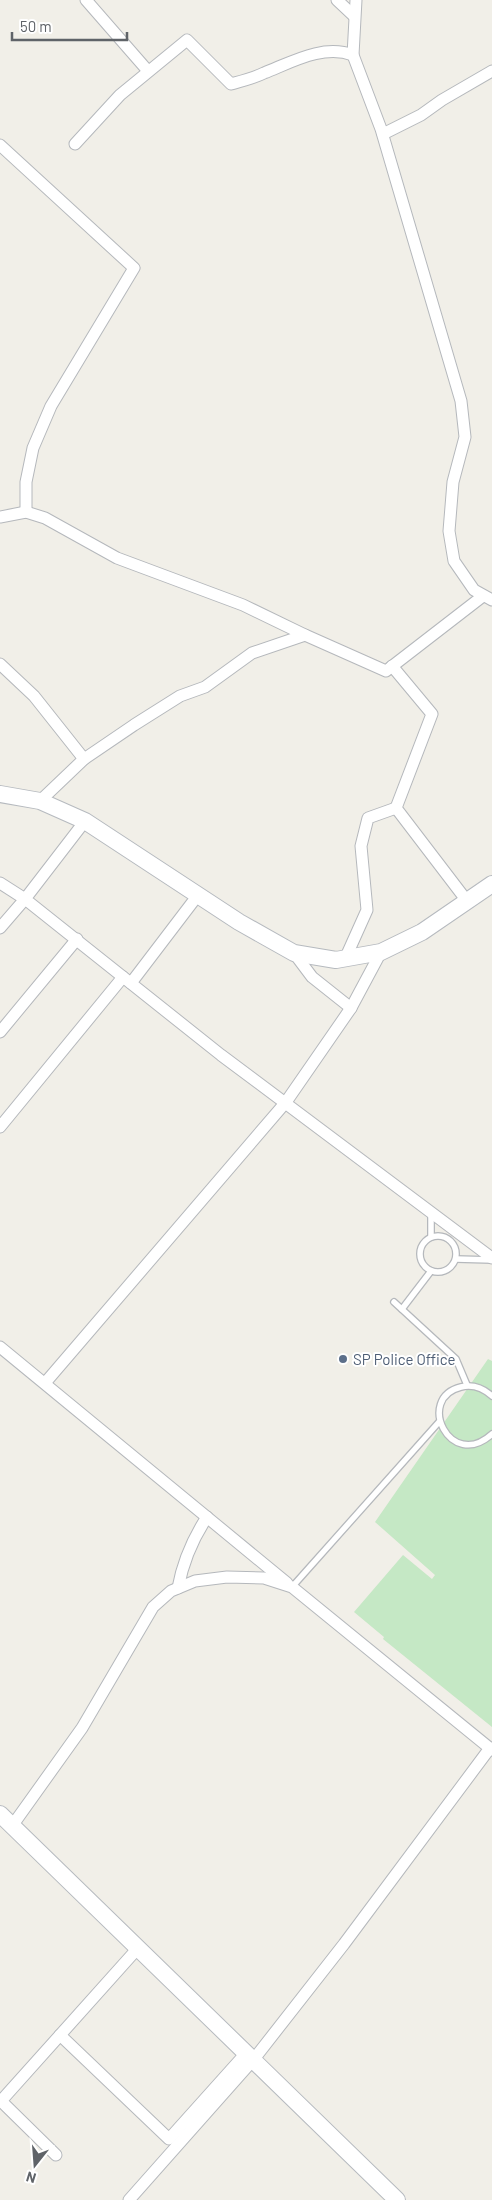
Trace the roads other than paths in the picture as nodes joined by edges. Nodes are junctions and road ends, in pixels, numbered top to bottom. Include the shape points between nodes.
1 (86, 0) edge
2 (337, 0) edge
3 (356, 0) edge
4 (354, 16) junction
5 (353, 55) junction
6 (148, 71) junction
7 (492, 71) edge
8 (383, 134) junction
9 (75, 144) dead end
10 (0, 145) edge
11 (26, 512) junction
12 (0, 517) edge
13 (487, 598) edge
14 (304, 635) junction
15 (0, 664) edge
16 (392, 666) junction
17 (84, 759) junction
18 (0, 794) edge
19 (40, 801) junction
20 (396, 808) junction
21 (85, 822) junction
22 (0, 883) edge
23 (492, 884) edge
24 (198, 895) junction
25 (25, 899) junction
26 (467, 901) junction
27 (0, 928) edge
28 (78, 939) junction
29 (381, 952) junction
30 (294, 953) junction
31 (345, 958) junction
32 (127, 980) junction
33 (351, 1008) junction
34 (0, 1032) edge
35 (286, 1102) junction
36 (0, 1127) edge
37 (430, 1211) junction
38 (431, 1237) junction
39 (456, 1259) junction
40 (492, 1259) edge
41 (431, 1271) junction
42 (394, 1302) dead end
43 (402, 1309) junction
44 (0, 1347) edge
45 (44, 1383) junction
46 (467, 1385) junction
47 (492, 1396) edge
48 (440, 1422) junction
49 (492, 1434) edge
50 (206, 1517) junction
51 (292, 1587) junction
52 (178, 1588) junction
53 (491, 1749) edge
54 (6, 1820) edge
55 (138, 1948) junction
56 (60, 2035) junction
57 (250, 2056) junction
58 (0, 2101) edge
59 (56, 2155) dead end
60 (129, 2200) edge
61 (397, 2200) edge

1 - 6 street
2 - 4 street
3 - 4 street
4 - 5 street
5 - 6 street via 342,51 308,54 231,84 187,40
5 - 8 street
6 - 9 street via 120,95
7 - 8 street via 421,116
8 - 13 street via 461,401 465,437 454,482 449,531 454,560 474,590
10 - 11 street via 134,268 51,406 33,448 26,482
11 - 12 street
11 - 14 street via 45,518 117,558 243,605
13 - 16 street
14 - 16 street via 386,670
14 - 17 street via 252,653 205,687 180,696
15 - 17 street via 34,696
16 - 20 street via 432,714
17 - 19 street
18 - 19 main road
19 - 21 main road
20 - 26 street
20 - 31 street via 368,818 361,846 367,910
21 - 24 main road
21 - 25 street
22 - 25 street
23 - 26 main road
24 - 30 main road
24 - 32 street
25 - 27 street
25 - 28 street
26 - 29 main road via 422,932
28 - 32 street
28 - 34 street
29 - 31 main road
29 - 33 street
30 - 31 main road via 336,960
30 - 33 street via 312,977
32 - 35 street
32 - 36 street
33 - 35 street
35 - 37 street
35 - 45 street
37 - 38 lane
37 - 40 street
38 - 39 lane via 443,1236 452,1242
38 - 41 lane via 420,1251 422,1263
39 - 40 lane
39 - 41 lane via 449,1269
41 - 43 lane
42 - 43 lane
43 - 46 lane via 456,1359
44 - 45 street
45 - 50 street
46 - 47 lane via 477,1386
46 - 48 lane via 448,1394 439,1412
48 - 49 lane via 449,1438 467,1445 485,1441
48 - 51 lane
50 - 51 street
50 - 52 street via 182,1565
51 - 52 street via 264,1578 227,1577 195,1581
51 - 53 street
52 - 54 street via 153,1607 82,1728
53 - 57 street via 344,1944
54 - 55 main road
55 - 56 street
55 - 57 main road
56 - 57 street via 169,2139
56 - 58 street
57 - 60 street
57 - 61 main road
58 - 59 street

